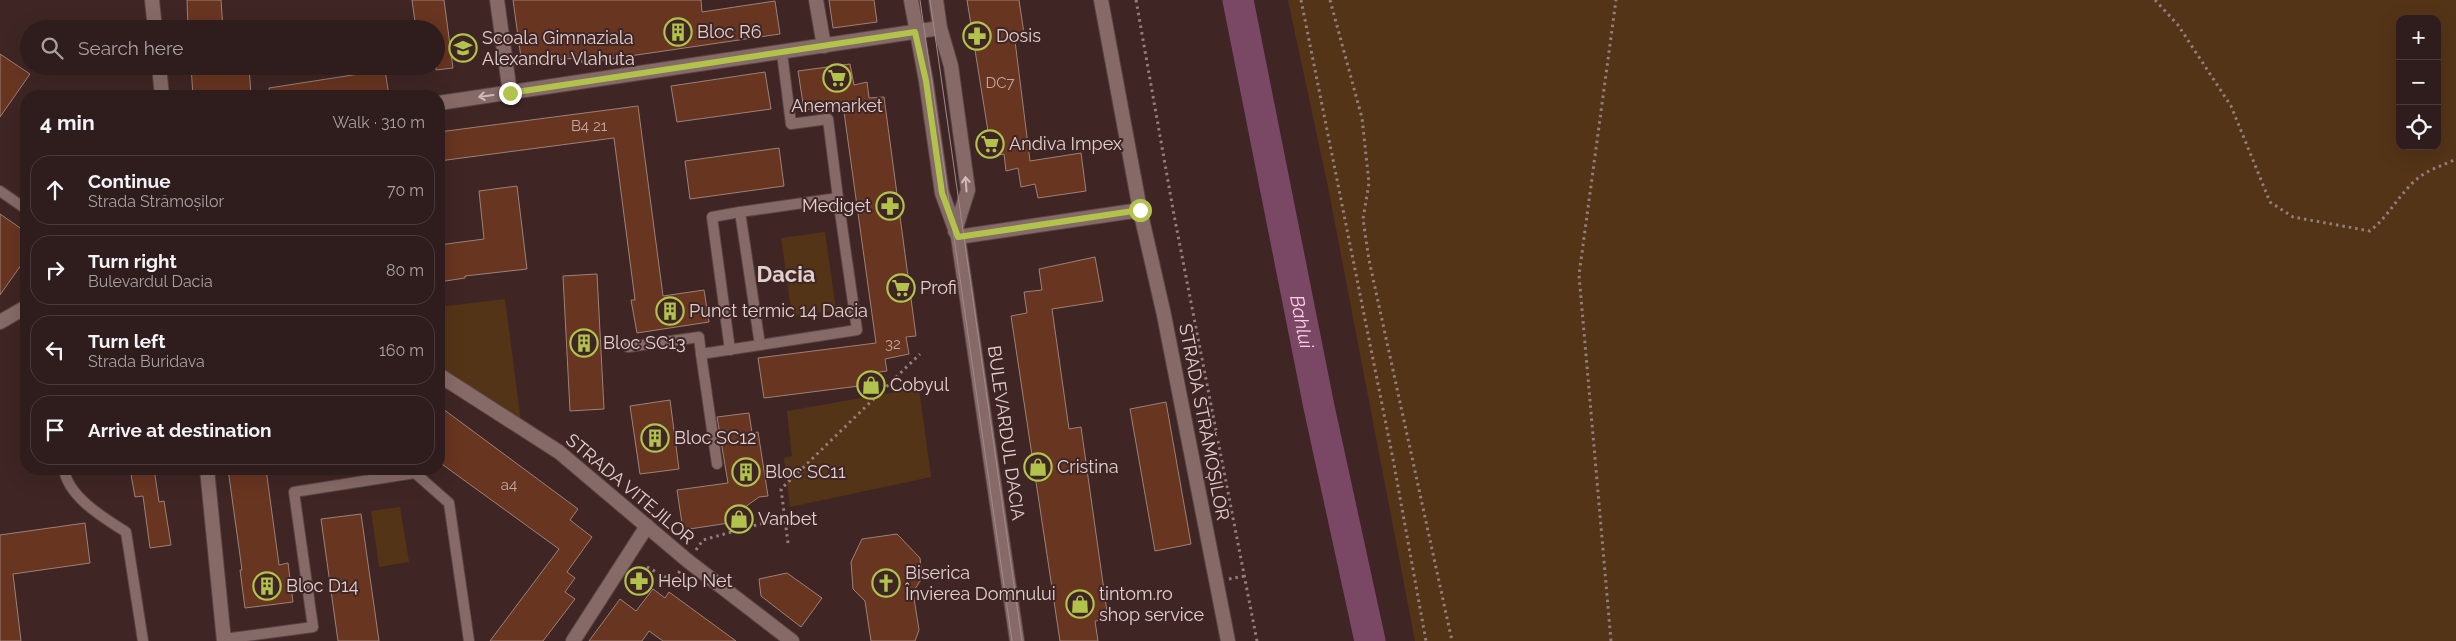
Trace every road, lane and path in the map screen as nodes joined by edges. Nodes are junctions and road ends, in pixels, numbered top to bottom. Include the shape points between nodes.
1 (152, 0) edge
2 (497, 0) edge
3 (816, 0) edge
4 (910, 0) edge
5 (936, 0) edge
6 (1101, 0) edge
7 (1136, 0) edge
8 (1301, 0) edge
9 (1330, 0) edge
10 (1616, 0) edge
11 (2155, 0) edge
12 (154, 20) edge
13 (940, 28) junction
14 (915, 32) junction
15 (824, 46) junction
16 (782, 53) junction
17 (160, 75) edge
18 (161, 90) edge
19 (510, 93) junction
20 (445, 102) edge
21 (2456, 159) edge
22 (0, 190) edge
23 (838, 198) junction
24 (20, 205) edge
25 (1140, 210) junction
26 (740, 212) junction
27 (957, 234) junction
28 (20, 310) edge
29 (0, 322) edge
30 (760, 345) junction
31 (628, 346) dead end
32 (730, 350) junction
33 (701, 354) junction
34 (920, 354) dead end
35 (445, 379) edge
36 (717, 464) dead end
37 (65, 475) edge
38 (208, 475) edge
39 (402, 475) edge
40 (417, 475) edge
41 (647, 526) junction
42 (788, 543) dead end
43 (224, 640) edge
44 (144, 641) edge
45 (469, 641) edge
46 (573, 641) edge
47 (792, 641) edge
48 (1017, 641) edge
49 (1228, 641) edge
50 (1257, 641) edge
51 (1426, 641) edge
52 (1452, 641) edge
53 (1611, 641) edge

1 - 12 street
2 - 19 street
3 - 15 street
4 - 14 street, BULEVARDUL DACIA
5 - 13 street, BULEVARDUL DACIA
6 - 25 street, STRADA STRĂMOȘILOR
7 - 50 path via 1174,215
8 - 51 path
9 - 52 path via 1362,118 1369,183 1363,219 1369,260
10 - 53 path via 1579,275
11 - 21 path via 2178,24 2231,106 2270,202 2293,217 2370,231 2419,177
13 - 14 street
27 -> 13 street, BULEVARDUL DACIA via 968,190 951,66
14 - 15 street
14 - 27 street, BULEVARDUL DACIA via 926,81 942,193
15 - 16 street
16 - 19 street
16 - 23 lane via 791,124 828,119
17 - 18 street
19 -> 20 street
22 - 24 lane
23 - 26 lane
23 - 30 lane via 857,330
25 - 27 street
25 - 49 street, STRADA STRĂMOȘILOR via 1164,315
26 - 30 lane
26 - 32 lane via 712,216
27 - 48 street, BULEVARDUL DACIA
28 - 29 street
30 - 32 lane
31 - 33 lane via 699,337
32 - 33 lane
33 - 36 lane
34 - 42 path via 781,489
35 - 41 street, STRADA VITEJILOR via 559,452
37 - 44 lane via 91,509 126,532
38 - 43 street
39 - 43 lane via 294,492 313,627
40 - 45 lane via 449,503
41 - 46 street
41 - 47 street, STRADA VITEJILOR via 703,574

